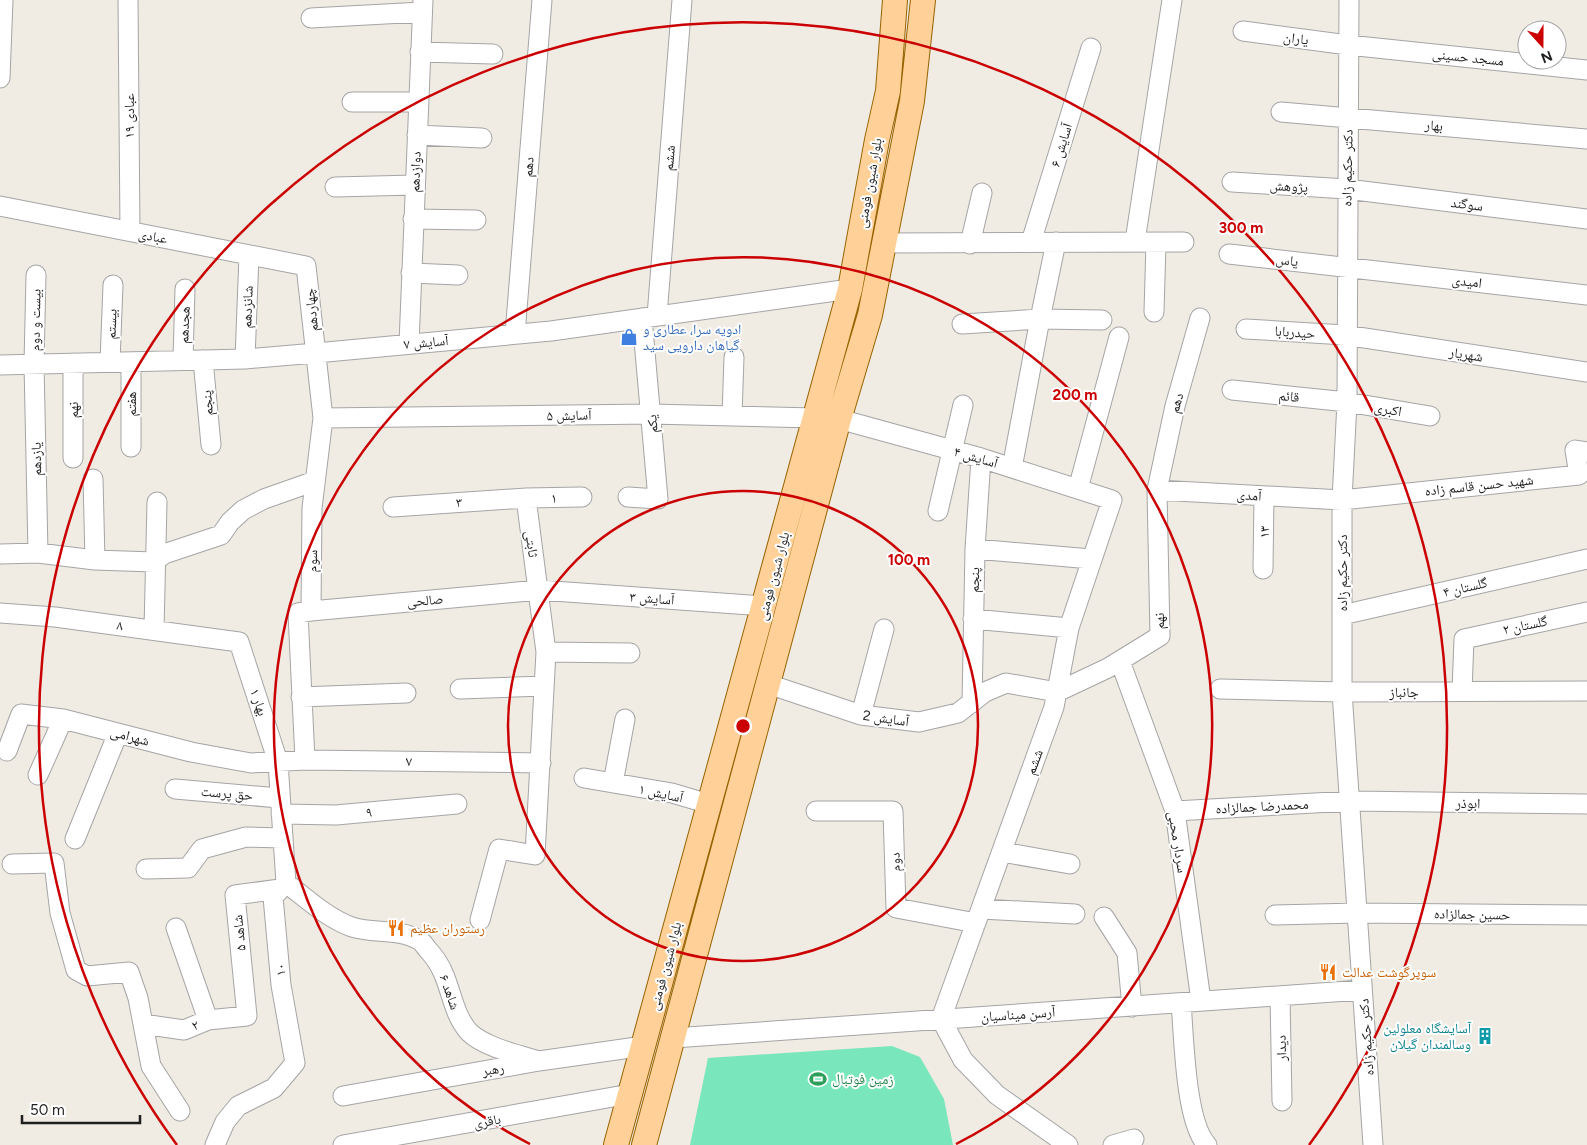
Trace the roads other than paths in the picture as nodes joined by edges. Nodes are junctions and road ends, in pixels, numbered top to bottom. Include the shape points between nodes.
1 (3, 0) edge
2 (128, 0) edge
3 (542, 0) edge
4 (682, 0) edge
5 (895, 0) edge
6 (923, 0) edge
7 (1172, 0) edge
8 (1349, 0) edge
9 (423, 6) edge
10 (311, 18) dead end
11 (1243, 31) dead end
12 (1348, 44) junction
13 (1091, 48) dead end
14 (420, 52) junction
15 (493, 54) dead end
16 (1587, 70) edge
17 (0, 78) edge
18 (352, 102) dead end
19 (418, 102) junction
20 (1281, 112) dead end
21 (1348, 117) junction
22 (416, 135) junction
23 (482, 138) dead end
24 (1587, 139) edge
25 (877, 140) junction
26 (903, 146) junction
27 (1232, 182) dead end
28 (414, 185) junction
29 (335, 187) dead end
30 (1347, 189) junction
31 (982, 193) dead end
32 (0, 206) edge
33 (413, 219) junction
34 (1587, 219) edge
35 (476, 220) dead end
36 (130, 231) junction
37 (1136, 241) junction
38 (1031, 242) junction
39 (1056, 242) junction
40 (1184, 242) dead end
41 (884, 243) junction
42 (1156, 243) junction
43 (970, 244) junction
44 (1229, 254) dead end
45 (249, 255) junction
46 (306, 266) joint
47 (1346, 266) junction
48 (411, 273) junction
49 (36, 275) dead end
50 (458, 275) dead end
51 (112, 285) dead end
52 (850, 289) junction
53 (185, 290) dead end
54 (1587, 295) edge
55 (1154, 312) dead end
56 (649, 317) junction
57 (1200, 318) dead end
58 (1040, 319) junction
59 (1102, 320) dead end
60 (962, 324) dead end
61 (1246, 329) dead end
62 (516, 334) junction
63 (1345, 335) junction
64 (1119, 338) dead end
65 (409, 344) junction
66 (316, 353) junction
67 (734, 357) dead end
68 (245, 359) junction
69 (183, 360) junction
70 (203, 360) junction
71 (110, 362) junction
72 (131, 362) junction
73 (73, 363) junction
74 (34, 364) junction
75 (0, 365) edge
76 (1587, 372) edge
77 (1232, 390) dead end
78 (1347, 402) junction
79 (963, 405) dead end
80 (651, 414) junction
81 (732, 416) junction
82 (1430, 416) dead end
83 (323, 418) junction
84 (814, 418) junction
85 (840, 419) junction
86 (211, 446) dead end
87 (130, 447) dead end
88 (952, 451) junction
89 (1587, 452) edge
90 (74, 458) dead end
91 (981, 458) junction
92 (1012, 468) junction
93 (93, 479) dead end
94 (315, 482) junction
95 (1078, 488) junction
96 (1157, 490) junction
97 (1264, 496) junction
98 (582, 497) dead end
99 (526, 498) junction
100 (628, 498) dead end
101 (1112, 500) joint
102 (1342, 500) junction
103 (157, 502) dead end
104 (393, 507) dead end
105 (938, 511) dead end
106 (975, 550) junction
107 (38, 553) junction
108 (0, 554) edge
109 (1091, 558) junction
110 (1587, 559) edge
111 (95, 560) junction
112 (154, 562) junction
113 (1263, 568) dead end
114 (539, 590) junction
115 (765, 606) junction
116 (311, 611) junction
117 (1587, 612) edge
118 (0, 613) edge
119 (1342, 615) junction
120 (974, 619) junction
121 (1069, 628) junction
122 (154, 630) junction
123 (884, 630) dead end
124 (239, 642) joint
125 (546, 652) junction
126 (630, 653) dead end
127 (1120, 660) junction
128 (768, 684) junction
129 (544, 686) junction
130 (460, 689) dead end
131 (1220, 689) dead end
132 (1462, 691) junction
133 (1587, 691) edge
134 (1057, 692) junction
135 (1342, 692) junction
136 (406, 693) dead end
137 (301, 697) junction
138 (972, 703) junction
139 (861, 715) junction
140 (625, 719) dead end
141 (63, 720) junction
142 (118, 733) junction
143 (8, 751) dead end
144 (305, 760) junction
145 (278, 762) junction
146 (541, 763) junction
147 (38, 775) dead end
148 (584, 778) dead end
149 (613, 783) junction
150 (176, 789) dead end
151 (1350, 801) junction
152 (457, 804) dead end
153 (710, 804) junction
154 (1587, 804) edge
155 (280, 806) junction
156 (816, 811) dead end
157 (1175, 812) junction
158 (282, 838) junction
159 (75, 839) dead end
160 (1002, 852) junction
161 (12, 864) dead end
162 (1070, 864) dead end
163 (146, 869) dead end
164 (283, 886) junction
165 (1357, 913) junction
166 (1075, 914) dead end
167 (1275, 915) dead end
168 (979, 916) junction
169 (1587, 916) edge
170 (1104, 917) dead end
171 (480, 920) dead end
172 (176, 928) dead end
173 (1362, 990) junction
174 (1280, 996) junction
175 (1201, 1002) junction
176 (1181, 1003) junction
177 (1132, 1006) junction
178 (248, 1016) joint
179 (942, 1019) junction
180 (208, 1020) junction
181 (143, 1024) junction
182 (673, 1038) junction
183 (644, 1046) junction
184 (539, 1060) junction
185 (630, 1094) junction
186 (343, 1096) dead end
187 (1282, 1101) dead end
188 (180, 1111) dead end
189 (1134, 1139) dead end
190 (215, 1145) edge
191 (342, 1145) edge
192 (616, 1145) edge
193 (644, 1145) edge
194 (1068, 1145) edge
195 (1113, 1145) edge
196 (1207, 1145) edge
197 (1373, 1145) edge

1 - 17 street
2 - 36 street, عبادی ۱۹
3 - 62 street, دهم
4 - 56 street, ششم
5 - 25 main road, بلوار شیون فومنی via 888,91
6 - 26 main road, بلوار شیون فومنی via 912,101
7 - 37 street
8 - 12 street, دکتر حکیم زاده
9 - 10 street
9 - 14 street, دوازدهم
11 - 12 street, یاران
12 - 16 street, مسجد حسینی
12 - 21 street, دکتر حکیم زاده
13 - 38 street, آسایش ۶
14 - 15 street
14 - 19 street, دوازدهم
18 - 19 street
19 - 22 street, دوازدهم
20 - 21 street, بهار
21 - 24 street, بهار
21 - 30 street, دکتر حکیم زاده
22 - 23 street
22 - 28 street, دوازدهم
25 - 26 main road
25 - 52 main road, بلوار شیون فومنی
26 - 41 main road, بلوار شیون فومنی
27 - 30 street, پژوهش
28 - 29 street
28 - 33 street, دوازدهم
30 - 34 street, سوگند
30 - 47 street, دکتر حکیم زاده
31 - 43 street
32 - 36 street, عبادی
33 - 35 street
33 - 48 street, دوازدهم
36 - 45 street, عبادی
37 - 39 street
37 - 42 street
38 - 39 street
38 - 43 street
39 - 58 street
40 - 42 street
41 - 43 street
41 - 85 main road, بلوار شیون فومنی via 870,315
42 - 55 street
44 - 47 street, یاس
45 - 46 street, عبادی
45 - 68 street, شانزدهم
46 - 66 street, چهاردهم
47 - 54 street, امیدی
47 - 63 street, دکتر حکیم زاده
48 - 50 street
48 - 65 street, دوازدهم
49 - 74 street, بیست و دوم
51 - 71 street, بیستم
52 - 56 street, آسایش ۷
52 - 84 main road, بلوار شیون فومنی
53 - 69 street, هجدهم
56 - 62 street, آسایش ۷
56 - 80 street, یکم
57 - 96 street, دهم via 1175,406
58 - 59 street
58 - 60 street
58 - 92 street
61 - 63 street, حیدربابا
62 - 65 street, آسایش ۷
63 - 76 street, شهریار
63 - 78 street, دکتر حکیم زاده
64 - 95 street
65 - 66 street, آسایش ۷
66 - 68 street, آسایش ۷
66 - 83 street, سوم
67 - 81 street
68 - 70 street, آسایش ۷
69 - 70 street, آسایش ۷
69 - 72 street, آسایش ۷
70 - 86 street, پنجم
71 - 72 street, آسایش ۷
71 - 73 street, آسایش ۷
72 - 87 street, هفتم
73 - 74 street, آسایش ۷
73 - 90 street, نهم
74 - 75 street, آسایش ۷
74 - 107 street, یازدهم
77 - 78 street, قائم
78 - 82 street, اکبری
78 - 102 street, دکتر حکیم زاده
79 - 88 street
80 - 81 street, آسایش ۵
80 - 83 street, آسایش ۵
80 - 100 street, یکم via 658,499
81 - 84 street, آسایش ۵
83 - 94 street, سوم
84 - 115 main road, بلوار شیون فومنی
85 - 88 street, آسایش ۴
85 - 128 main road, بلوار شیون فومنی
88 - 91 street, آسایش ۴
88 - 105 street
89 - 102 street, شهید حسن قاسم زاده via 1575,450 1579,475
91 - 92 street, آسایش ۴
91 - 106 street, پنجم
92 - 95 street, آسایش ۴
93 - 111 street
94 - 112 street via 264,499 243,510 221,535 164,554
94 - 116 street, سوم
95 - 101 street, آسایش ۴
96 - 97 street, آمدی
96 - 127 street, نهم via 1160,636
97 - 102 street, آمدی
97 - 113 street, ۱۳
98 - 99 street, ۱
99 - 104 street, ۳
99 - 114 street, ثابتی
101 - 109 street, ششم
102 - 119 street, دکتر حکیم زاده
103 - 112 street
106 - 109 street
106 - 120 street, پنجم
107 - 108 street
107 - 111 street
109 - 121 street, ششم
110 - 119 street, گلستان ۴
111 - 112 street
112 - 122 street
114 - 115 street, آسایش ۳
114 - 116 street, صالحی
114 - 125 street
115 - 153 main road, بلوار شیون فومنی
116 - 137 street via 298,613
117 - 132 street, گلستان ۲ via 1464,639
118 - 122 street, ۸
119 - 135 street, دکتر حکیم زاده
120 - 121 street
120 - 138 street, پنجم
121 - 134 street, ششم
122 - 124 street, ۸
123 - 139 street
124 - 145 street, بهار ۱
125 - 126 street
125 - 129 street
127 - 134 street, نهم
127 - 157 street, سردار محبی
128 - 139 street, آسایش 2
128 - 182 main road, بلوار شیون فومنی
129 - 130 street
129 - 146 street
131 - 135 street, جانباز
132 - 133 street, جانباز
132 - 135 street, جانباز
134 - 138 street, آسایش 2 via 1006,683 985,692
134 - 160 street, ششم
135 - 151 street, دکتر حکیم زاده
136 - 137 street
137 - 144 street
138 - 139 street, آسایش 2 via 958,713 919,722
140 - 149 street
141 - 142 street, شهرامی
141 - 143 street, شهرامی via 21,714
141 - 147 street
142 - 145 street, شهرامی via 251,764
142 - 159 street
144 - 145 street, ۷
144 - 146 street, ۷
145 - 155 street, ۱۰
146 - 171 street via 535,854 499,849
148 - 149 street, آسایش ۱
149 - 153 street, آسایش ۱ via 672,793
150 - 155 street, حق پرست
151 - 154 street, ابوذر
151 - 157 street, محمدرضا جمالزاده
151 - 165 street, دکتر حکیم زاده
152 - 155 street, ۹ via 336,815
153 - 183 main road, بلوار شیون فومنی
155 - 158 street, ۱۰
156 - 168 street, دوم via 893,811 896,908
157 - 175 street, سردار محبی
158 - 163 street via 246,837 202,848 188,868
158 - 164 street, ۱۰
160 - 162 street
160 - 168 street, ششم
161 - 181 street via 54,863 60,913 76,970 87,976 129,972
164 - 178 street, شاهد ۵ via 234,895
164 - 184 street, شاهد ۶ via 353,927 383,930 419,940 440,962 456,1012 470,1033 500,1049
164 - 190 street, ۱۰ via 274,897 281,984 295,1063 274,1088 238,1106 225,1122
165 - 167 street, حسین جمالزاده
165 - 169 street, حسین جمالزاده
165 - 173 street, دکتر حکیم زاده
166 - 168 street
168 - 179 street, ششم
170 - 177 street via 1127,953
172 - 180 street
173 - 174 street, آرسن میناسیان
173 - 197 street, دکتر حکیم زاده
174 - 175 street, آرسن میناسیان
174 - 187 street, دیدار
175 - 176 street, آرسن میناسیان
176 - 177 street, آرسن میناسیان
176 - 196 street via 1196,1127
177 - 179 street, آرسن میناسیان
178 - 180 street, ۲
179 - 182 street, آرسن میناسیان
179 - 194 street via 963,1060 997,1095
180 - 181 street, ۲ via 184,1030
181 - 188 street via 151,1066
182 - 193 main road, بلوار شیون فومنی
183 - 184 street, رهبر
183 - 185 main road, بلوار شیون فومنی
184 - 186 street, رهبر
185 - 191 street, باقری
185 - 192 main road, بلوار شیون فومنی
189 - 195 street

